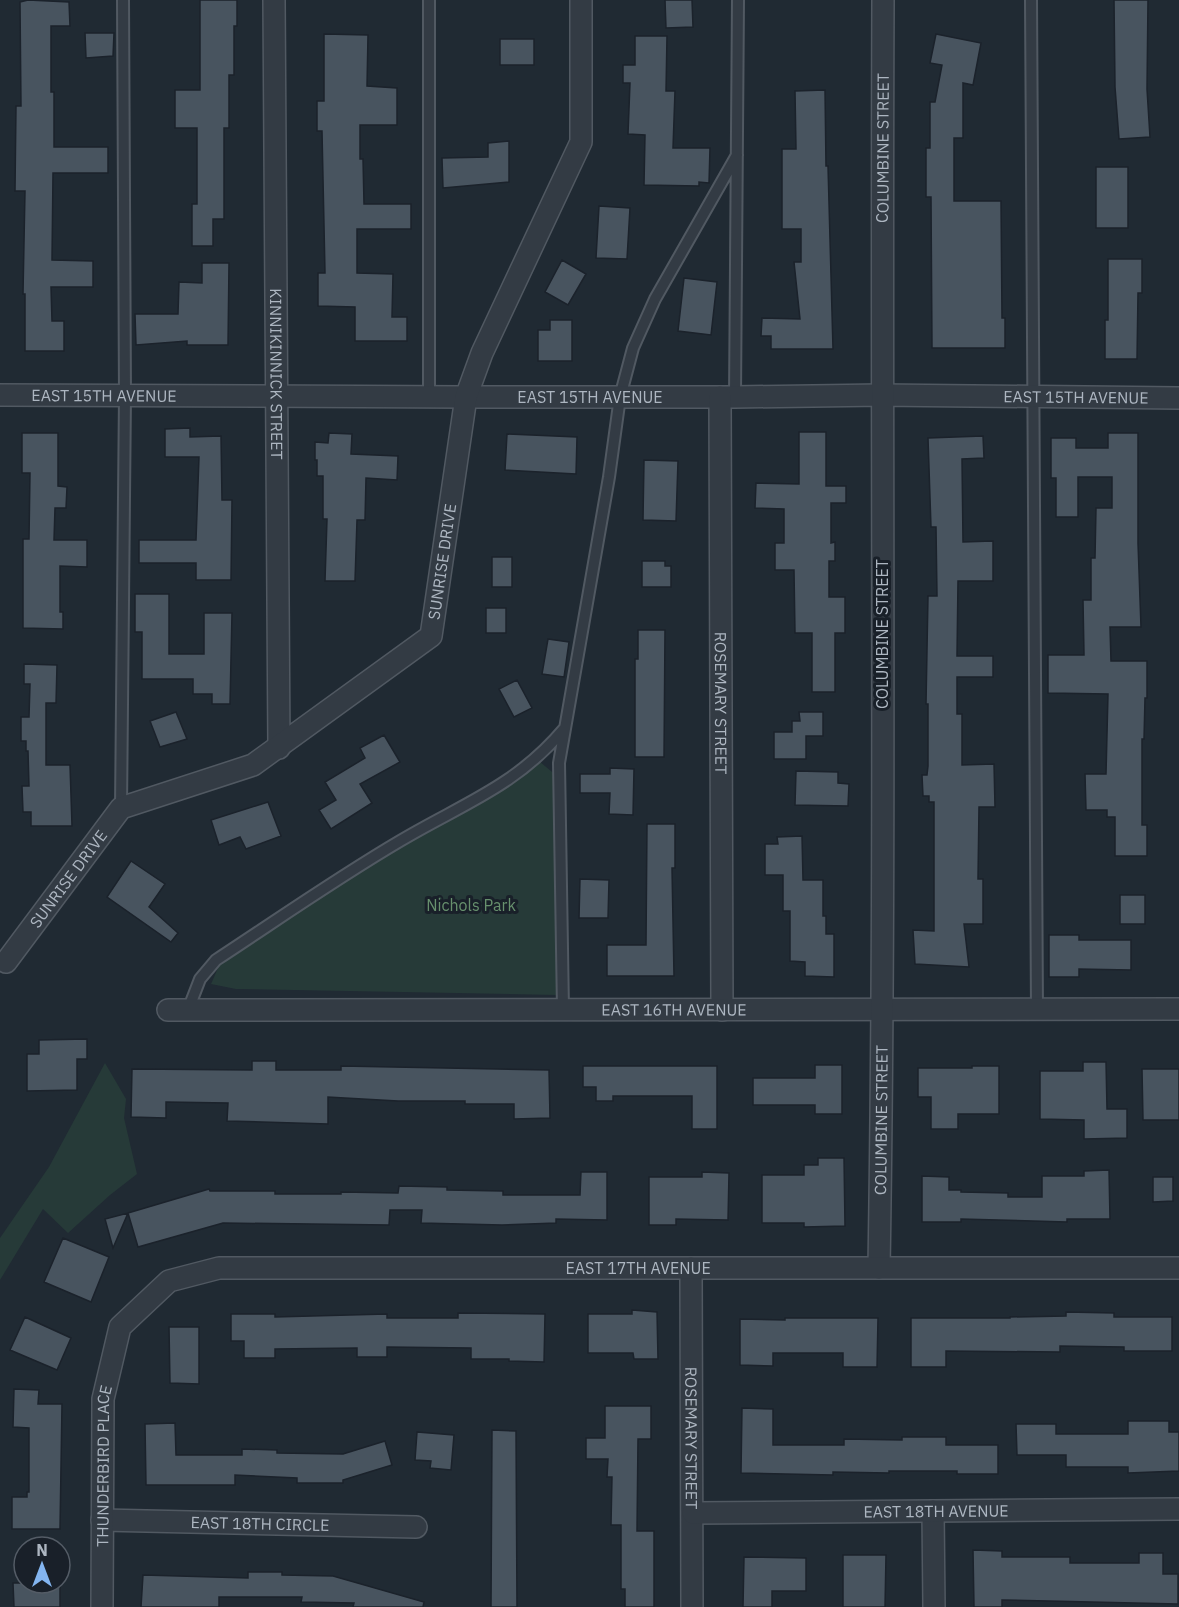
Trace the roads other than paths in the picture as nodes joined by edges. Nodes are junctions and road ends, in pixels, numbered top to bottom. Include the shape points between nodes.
1 (123, 0) edge
2 (274, 0) edge
3 (429, 0) edge
4 (581, 0) edge
5 (738, 0) edge
6 (883, 0) edge
7 (1031, 0) edge
8 (737, 154) junction
9 (0, 395) edge
10 (125, 395) junction
11 (881, 395) junction
12 (276, 396) junction
13 (1033, 396) junction
14 (429, 397) junction
15 (466, 397) junction
16 (620, 397) junction
17 (728, 397) junction
18 (1179, 398) edge
19 (564, 729) junction
20 (279, 748) junction
21 (121, 808) junction
22 (6, 962) dead end
23 (883, 1009) junction
24 (1037, 1009) junction
25 (1179, 1009) edge
26 (178, 1010) joint
27 (563, 1010) junction
28 (722, 1010) junction
29 (692, 1268) junction
30 (879, 1268) junction
31 (1179, 1269) edge
32 (120, 1327) joint
33 (1179, 1509) edge
34 (933, 1511) junction
35 (693, 1513) junction
36 (102, 1520) junction
37 (416, 1527) dead end
38 (102, 1607) edge
39 (692, 1607) edge
40 (934, 1607) edge

1 - 10 lane
2 - 12 street, KINNIKINNICK STREET
3 - 14 lane
4 - 15 street, SUNRISE DRIVE via 581,142 482,353
5 - 8 lane
6 - 11 street, COLUMBINE STREET
7 - 13 lane
8 - 16 lane via 655,299 633,348
8 - 17 lane
9 - 10 street, EAST 15TH AVENUE
10 - 12 street, EAST 15TH AVENUE
10 - 21 lane
11 - 13 street, EAST 15TH AVENUE
11 - 17 street, EAST 15TH AVENUE
11 - 23 street, COLUMBINE STREET
12 - 14 street, EAST 15TH AVENUE
12 - 20 street, KINNIKINNICK STREET
13 - 18 street, EAST 15TH AVENUE
13 - 24 lane
14 - 15 street, EAST 15TH AVENUE
15 - 16 street, EAST 15TH AVENUE
15 - 20 street, SUNRISE DRIVE via 431,636
16 - 17 street, EAST 15TH AVENUE
16 - 19 lane
17 - 28 street, ROSEMARY STREET
19 - 26 lane via 546,750 506,782 400,840 216,960
19 - 27 lane via 559,763
20 - 21 street, SUNRISE DRIVE via 254,765
21 - 22 street, SUNRISE DRIVE
23 - 24 street, EAST 16TH AVENUE
23 - 28 street, EAST 16TH AVENUE
23 - 30 street, COLUMBINE STREET
24 - 25 street, EAST 16TH AVENUE
26 - 27 street, EAST 16TH AVENUE
27 - 28 street, EAST 16TH AVENUE
29 - 30 street, EAST 17TH AVENUE
29 - 32 street, EAST 17TH AVENUE via 219,1268 169,1281
29 - 35 street, ROSEMARY STREET
30 - 31 street, EAST 17TH AVENUE
32 - 36 street, THUNDERBIRD PLACE via 103,1399
33 - 34 street, EAST 18TH AVENUE
34 - 35 street, EAST 18TH AVENUE
34 - 40 street
35 - 39 street, ROSEMARY STREET
36 - 37 street, EAST 18TH CIRCLE
36 - 38 street, THUNDERBIRD PLACE

